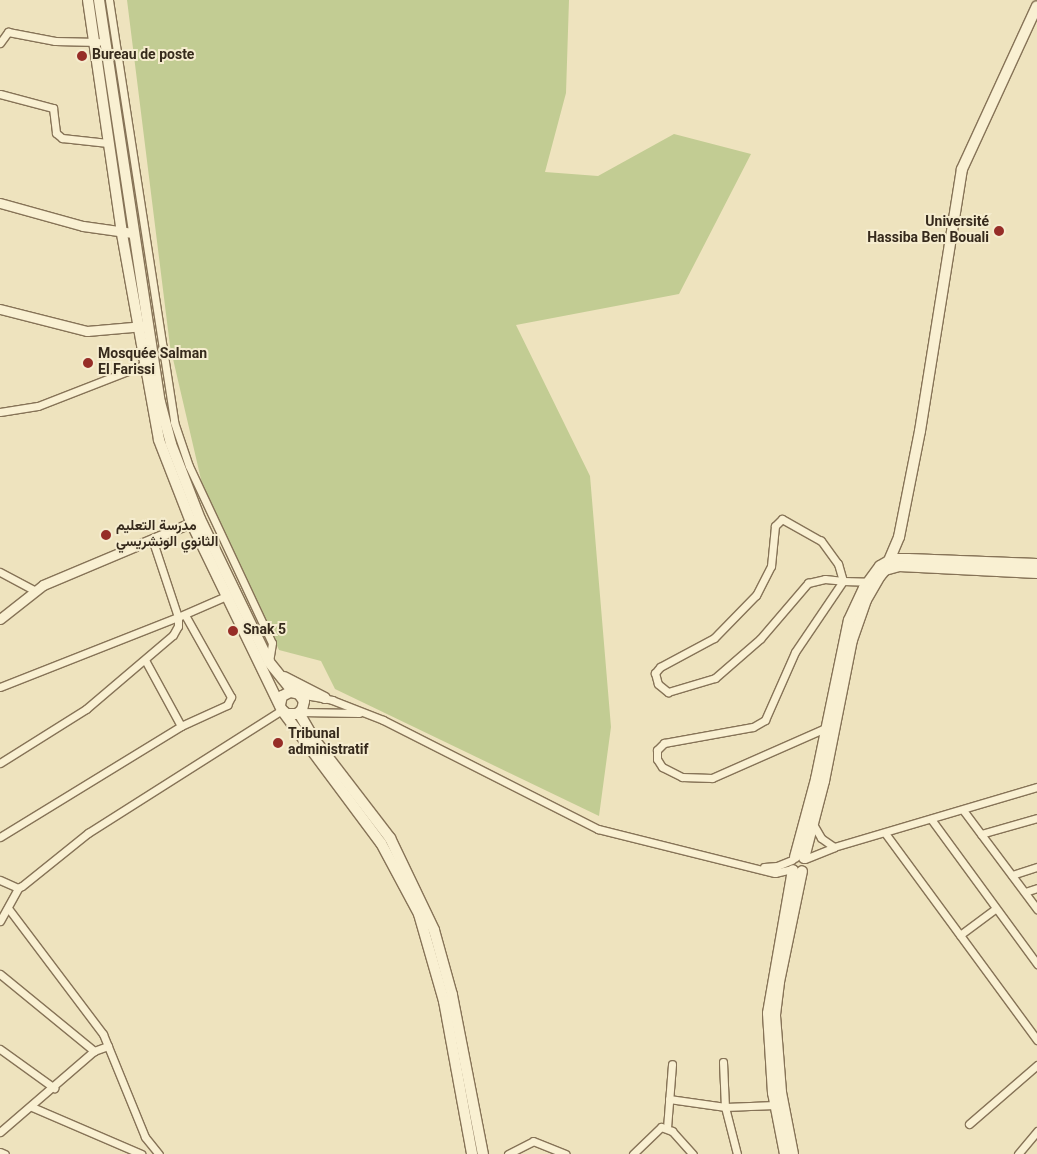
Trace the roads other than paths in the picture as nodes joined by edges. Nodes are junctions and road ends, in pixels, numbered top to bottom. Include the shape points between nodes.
1 (88, 0) edge
2 (99, 0) edge
3 (109, 0) edge
4 (1037, 8) edge
5 (92, 42) junction
6 (104, 42) junction
7 (0, 43) edge
8 (0, 94) edge
9 (108, 143) junction
10 (0, 204) edge
11 (144, 232) junction
12 (133, 233) junction
13 (122, 234) junction
14 (0, 309) edge
15 (148, 325) junction
16 (137, 328) junction
17 (144, 365) junction
18 (0, 412) edge
19 (196, 520) junction
20 (152, 539) junction
21 (1037, 564) edge
22 (886, 566) junction
23 (0, 572) edge
24 (1037, 573) edge
25 (843, 581) junction
26 (872, 583) junction
27 (34, 590) junction
28 (226, 596) junction
29 (181, 616) junction
30 (0, 619) edge
31 (145, 660) junction
32 (269, 662) junction
33 (276, 673) junction
34 (0, 686) edge
35 (296, 693) junction
36 (325, 698) junction
37 (282, 709) junction
38 (300, 712) junction
39 (362, 713) junction
40 (180, 726) junction
41 (831, 726) junction
42 (0, 763) edge
43 (820, 780) junction
44 (1037, 787) edge
45 (962, 810) junction
46 (1037, 818) edge
47 (931, 819) junction
48 (813, 824) junction
49 (885, 833) junction
50 (981, 834) junction
51 (0, 837) edge
52 (834, 847) junction
53 (797, 864) junction
54 (1037, 867) edge
55 (1012, 875) junction
56 (0, 880) edge
57 (18, 888) junction
58 (1037, 888) edge
59 (1025, 892) junction
60 (8, 908) junction
61 (995, 908) junction
62 (1037, 909) edge
63 (0, 921) edge
64 (431, 933) junction
65 (960, 935) junction
66 (1037, 964) edge
67 (0, 974) edge
68 (775, 981) junction
69 (1037, 1040) edge
70 (108, 1046) junction
71 (0, 1049) edge
72 (94, 1051) junction
73 (723, 1062) dead end
74 (672, 1064) dead end
75 (1037, 1065) edge
76 (54, 1088) junction
77 (670, 1099) junction
78 (775, 1105) junction
79 (32, 1107) junction
80 (725, 1107) junction
81 (969, 1124) dead end
82 (667, 1128) junction
83 (1037, 1131) edge
84 (0, 1132) edge
85 (0, 1152) edge
86 (5, 1154) edge
87 (141, 1154) edge
88 (159, 1154) edge
89 (472, 1154) edge
90 (483, 1154) edge
91 (508, 1154) edge
92 (566, 1154) edge
93 (633, 1154) edge
94 (693, 1154) edge
95 (737, 1154) edge
96 (785, 1154) edge
97 (793, 1154) edge
98 (1018, 1154) edge

1 - 5 main road
2 - 6 main road
3 - 11 street
4 - 22 main road via 962,169 920,431 899,537
5 - 6 street
5 - 7 street via 54,40 8,32
5 - 9 main road
6 - 12 main road
8 - 9 street via 53,108 56,133 62,138
9 - 13 main road
10 - 13 street
11 - 12 street
11 - 32 street via 174,422 189,466 272,643
12 - 13 street
12 - 15 main road
13 - 16 main road
14 - 16 street via 87,331
15 - 16 street
15 - 19 main road via 167,430
16 - 17 main road
17 - 18 street via 38,406
17 - 19 main road via 159,440
19 - 20 street
19 - 28 main road
19 - 32 main road
20 - 27 street
20 - 29 street
21 - 22 main road via 908,558
22 - 24 main road
22 - 26 main road
23 - 27 street
25 - 25 street via 825,579 808,583 760,639 715,678 668,692 655,679 660,666 714,638 756,595 771,566 775,526 779,520 788,521 821,541 838,564
25 - 26 street
25 - 41 street via 795,652 765,720 753,727 664,742 656,756 662,767 682,777 712,778
26 - 41 main road via 849,620
27 - 30 street
28 - 29 street
28 - 37 main road
29 - 31 street via 173,635
29 - 34 street
29 - 40 street via 231,697 226,705
31 - 40 street
31 - 42 street via 86,709
32 - 33 main road
33 - 35 main road
33 - 36 main road
35 - 36 street
35 - 37 main road via 282,696
35 - 38 main road via 304,701
36 - 39 street
37 - 38 main road via 293,715
37 - 57 street via 88,833
37 - 64 main road via 381,843
38 - 39 street
38 - 64 main road via 314,739 390,838
39 - 53 street via 435,745 587,825 754,867
40 - 51 street
41 - 43 main road
43 - 48 main road
43 - 53 main road
44 - 45 street
45 - 47 street
45 - 50 street
46 - 50 street
47 - 49 street
47 - 61 street
48 - 52 street via 821,838
48 - 53 main road
49 - 52 street
49 - 65 street
50 - 55 street
52 - 53 street
53 - 68 main road
54 - 55 street
55 - 59 street
56 - 57 street
57 - 60 street
58 - 59 street
59 - 62 street
60 - 63 street
60 - 70 street via 92,1017
61 - 65 street
61 - 66 street
64 - 89 main road
64 - 90 main road via 452,995
65 - 69 street
67 - 72 street
68 - 78 main road via 768,1043
68 - 97 main road via 775,1044
70 - 72 street
70 - 88 street via 145,1137
71 - 76 street
72 - 76 street
73 - 80 street
74 - 77 street
75 - 81 street
76 - 79 street
77 - 80 street
77 - 82 street
78 - 80 street
78 - 96 main road
79 - 84 street
79 - 87 street
80 - 95 street
82 - 93 street via 655,1130
82 - 94 street
83 - 98 street
85 - 86 street
91 - 92 street via 533,1141

